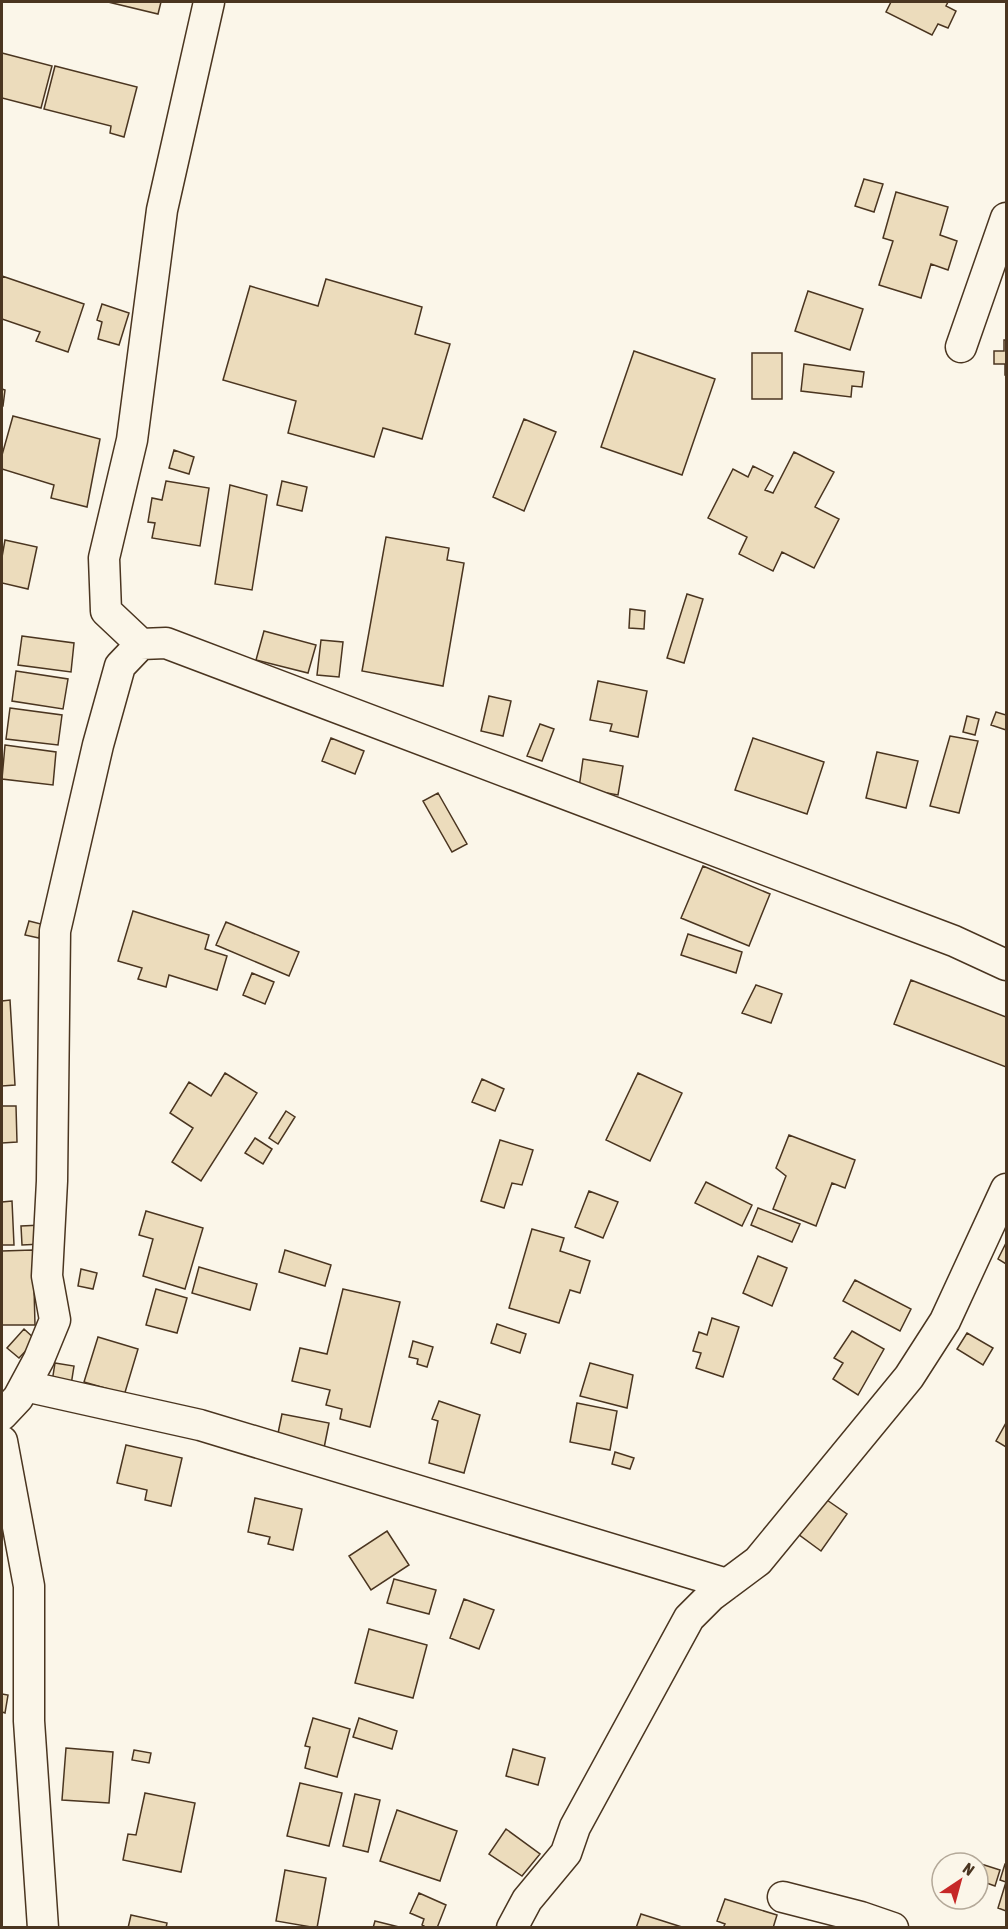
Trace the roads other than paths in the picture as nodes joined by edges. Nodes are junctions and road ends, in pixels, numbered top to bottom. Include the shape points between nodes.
1 (209, 2) edge
2 (1006, 218) edge
3 (961, 347) dead end
4 (141, 644) junction
5 (1006, 964) edge
6 (1006, 1189) edge
7 (12, 1399) edge
8 (2, 1441) edge
9 (728, 1584) junction
10 (783, 1897) dead end
11 (43, 1928) edge
12 (512, 1928) edge
13 (893, 1928) edge

1 - 4 street via 162,210 132,440 104,558 106,611
2 - 3 street
4 - 5 street via 166,644
4 - 7 street via 120,666 55,931 47,1275 55,1320 39,1359
6 - 9 street via 945,1321 909,1377 758,1561
7 - 9 street via 200,1425
8 - 11 street via 29,1586 29,1721
9 - 12 street via 689,1618 574,1827 566,1853 527,1900
10 - 13 street

